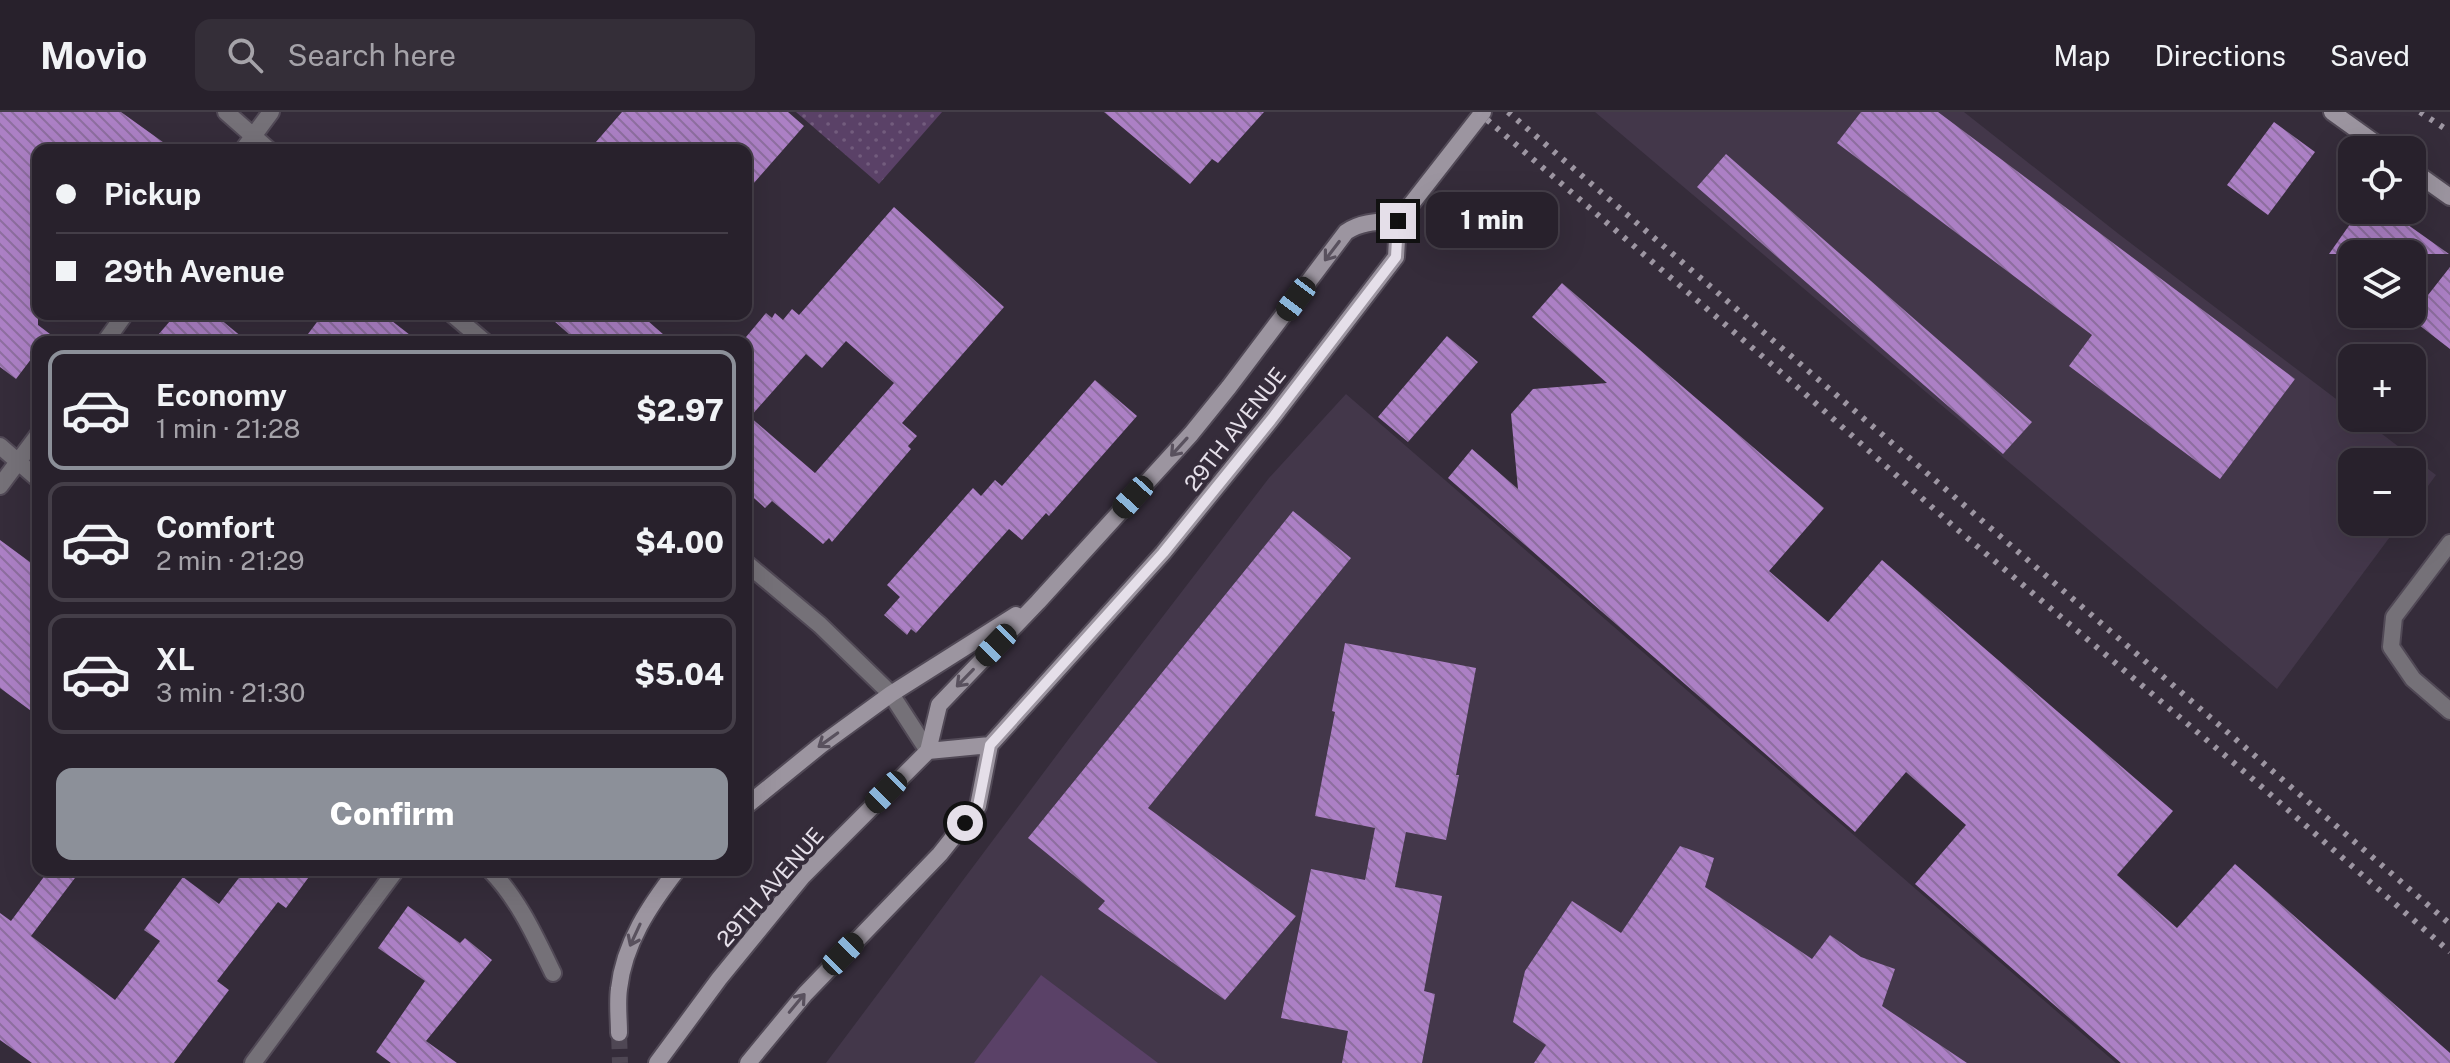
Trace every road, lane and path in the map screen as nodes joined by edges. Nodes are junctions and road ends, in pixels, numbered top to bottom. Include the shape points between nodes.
1 (226, 112) edge
2 (271, 112) edge
3 (1483, 112) edge
4 (2332, 112) edge
5 (253, 136) junction
6 (2365, 136) edge
7 (247, 144) edge
8 (262, 144) edge
9 (2426, 180) edge
10 (2450, 197) edge
11 (1398, 221) junction
12 (459, 320) edge
13 (478, 336) edge
14 (32, 444) edge
15 (0, 446) edge
16 (19, 463) junction
17 (32, 474) edge
18 (0, 486) edge
19 (2450, 543) edge
20 (752, 568) edge
21 (1038, 602) junction
22 (891, 694) junction
23 (2450, 711) edge
24 (990, 745) junction
25 (928, 751) junction
26 (752, 801) edge
27 (392, 876) edge
28 (496, 876) edge
29 (672, 876) edge
30 (553, 973) dead end
31 (619, 1033) tunnel mouth
32 (253, 1063) edge
33 (657, 1063) edge
34 (748, 1063) edge

1 - 5 street
2 - 5 street
3 - 11 main road
4 - 6 main road
5 - 7 street
5 - 8 street
9 - 10 main road
11 -> 21 main road, 29TH AVENUE via 1370,222 1346,232 1191,434
11 - 24 main road, 29TH AVENUE via 1396,257 1280,408 1163,553
12 - 13 street
14 - 16 street
15 - 16 street
16 - 17 street
16 - 18 street
19 - 23 street via 2394,617 2391,647 2413,679
20 - 22 street
21 - 22 main road
21 -> 25 main road, 29TH AVENUE via 939,705
22 - 25 street
22 -> 26 main road
24 - 25 main road
34 -> 24 main road via 978,806
25 - 33 main road, 29TH AVENUE via 803,876
27 - 32 street
28 - 30 street via 528,921
29 -> 31 main road via 631,941 619,989

